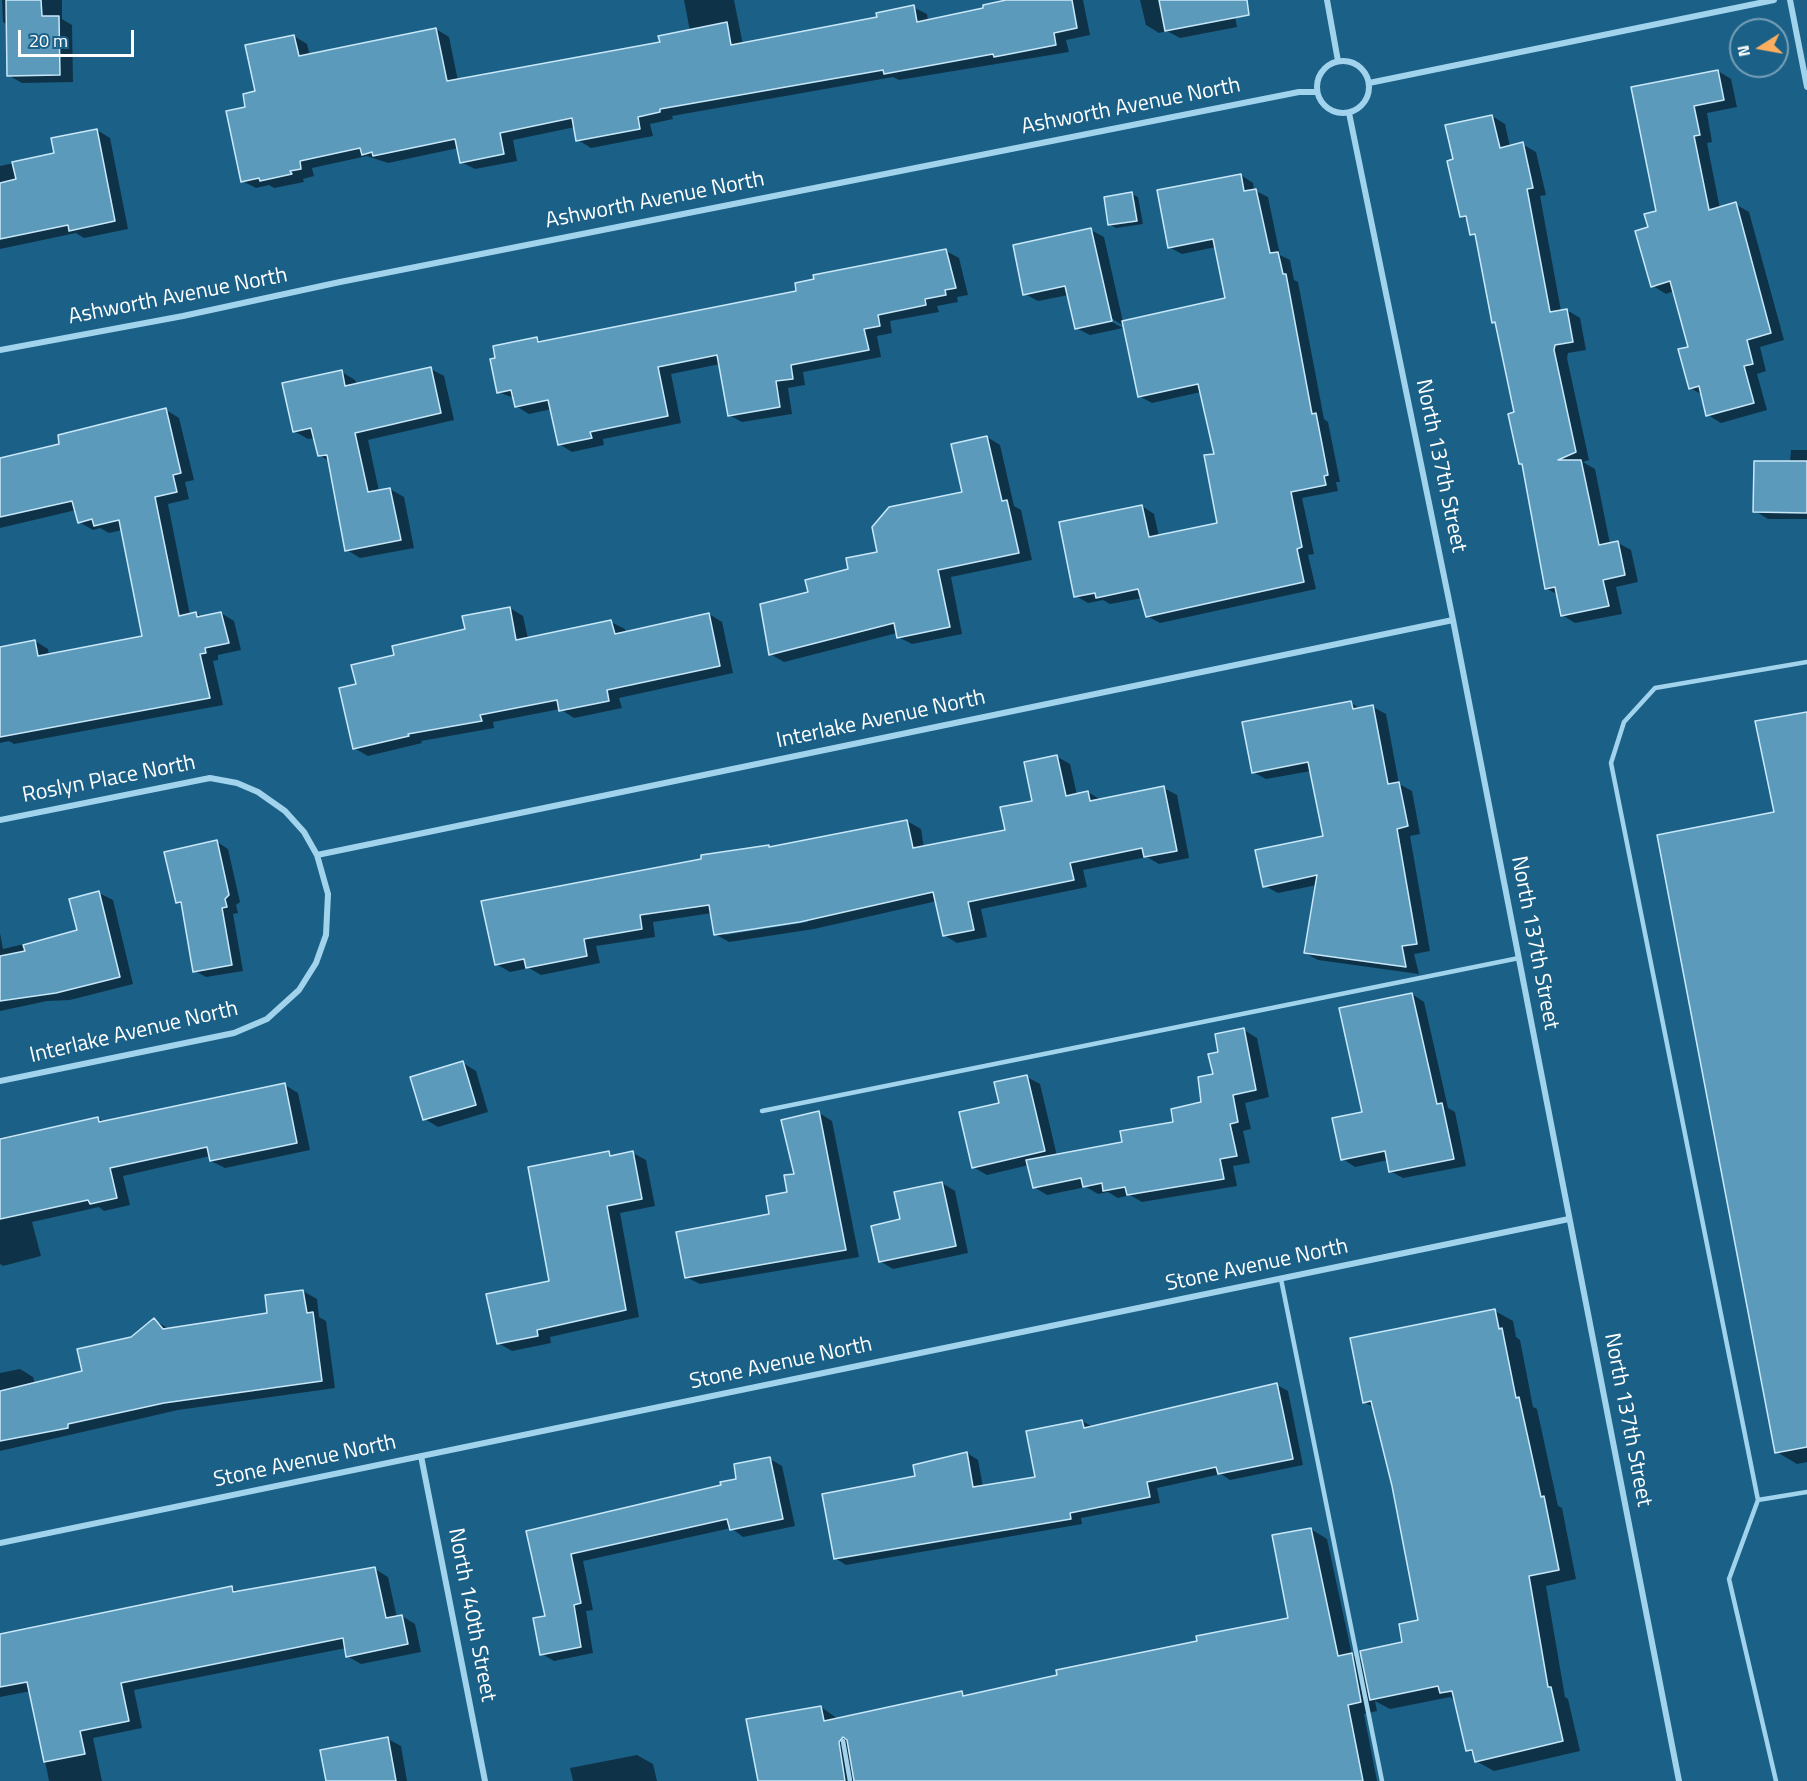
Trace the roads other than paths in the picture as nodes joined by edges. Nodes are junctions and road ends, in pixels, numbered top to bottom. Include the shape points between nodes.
1 (1327, 0) edge
2 (1774, 0) edge
3 (1790, 0) edge
4 (1338, 61) junction
5 (1369, 82) junction
6 (1807, 87) edge
7 (1316, 92) junction
8 (1348, 113) junction
9 (0, 350) edge
10 (1453, 620) junction
11 (1807, 662) edge
12 (0, 820) edge
13 (317, 855) junction
14 (1519, 958) junction
15 (0, 1081) edge
16 (762, 1112) dead end
17 (1569, 1219) junction
18 (1281, 1279) junction
19 (422, 1456) junction
20 (1807, 1492) edge
21 (1758, 1500) junction
22 (0, 1544) edge
23 (843, 1741) dead end
24 (486, 1781) edge
25 (850, 1781) edge
26 (1382, 1781) edge
27 (1679, 1781) edge
28 (1776, 1781) edge

1 - 4 street
2 - 5 street
3 - 6 street
4 - 5 street via 1355,64
4 - 7 street via 1324,69
5 - 8 street via 1367,98
7 - 8 street via 1332,111
7 - 9 street, Ashworth Avenue North via 1287,94
8 - 10 street, North 137th Street
10 - 13 street, Interlake Avenue North
10 - 14 street, North 137th Street
11 - 21 lane via 1655,688 1624,722 1611,763
12 - 13 street, Roslyn Place North via 210,778 258,792 285,811 304,832
13 - 15 street, Interlake Avenue North via 328,894 326,934 316,963 299,990 267,1019 234,1034
14 - 16 lane
14 - 17 street, North 137th Street
17 - 18 street, Stone Avenue North
17 - 27 street, North 137th Street
18 - 19 street, Stone Avenue North
18 - 26 lane
19 - 22 street, Stone Avenue North
19 - 24 street, North 140th Street
20 - 21 lane
21 - 28 lane via 1730,1579
23 - 25 lane

